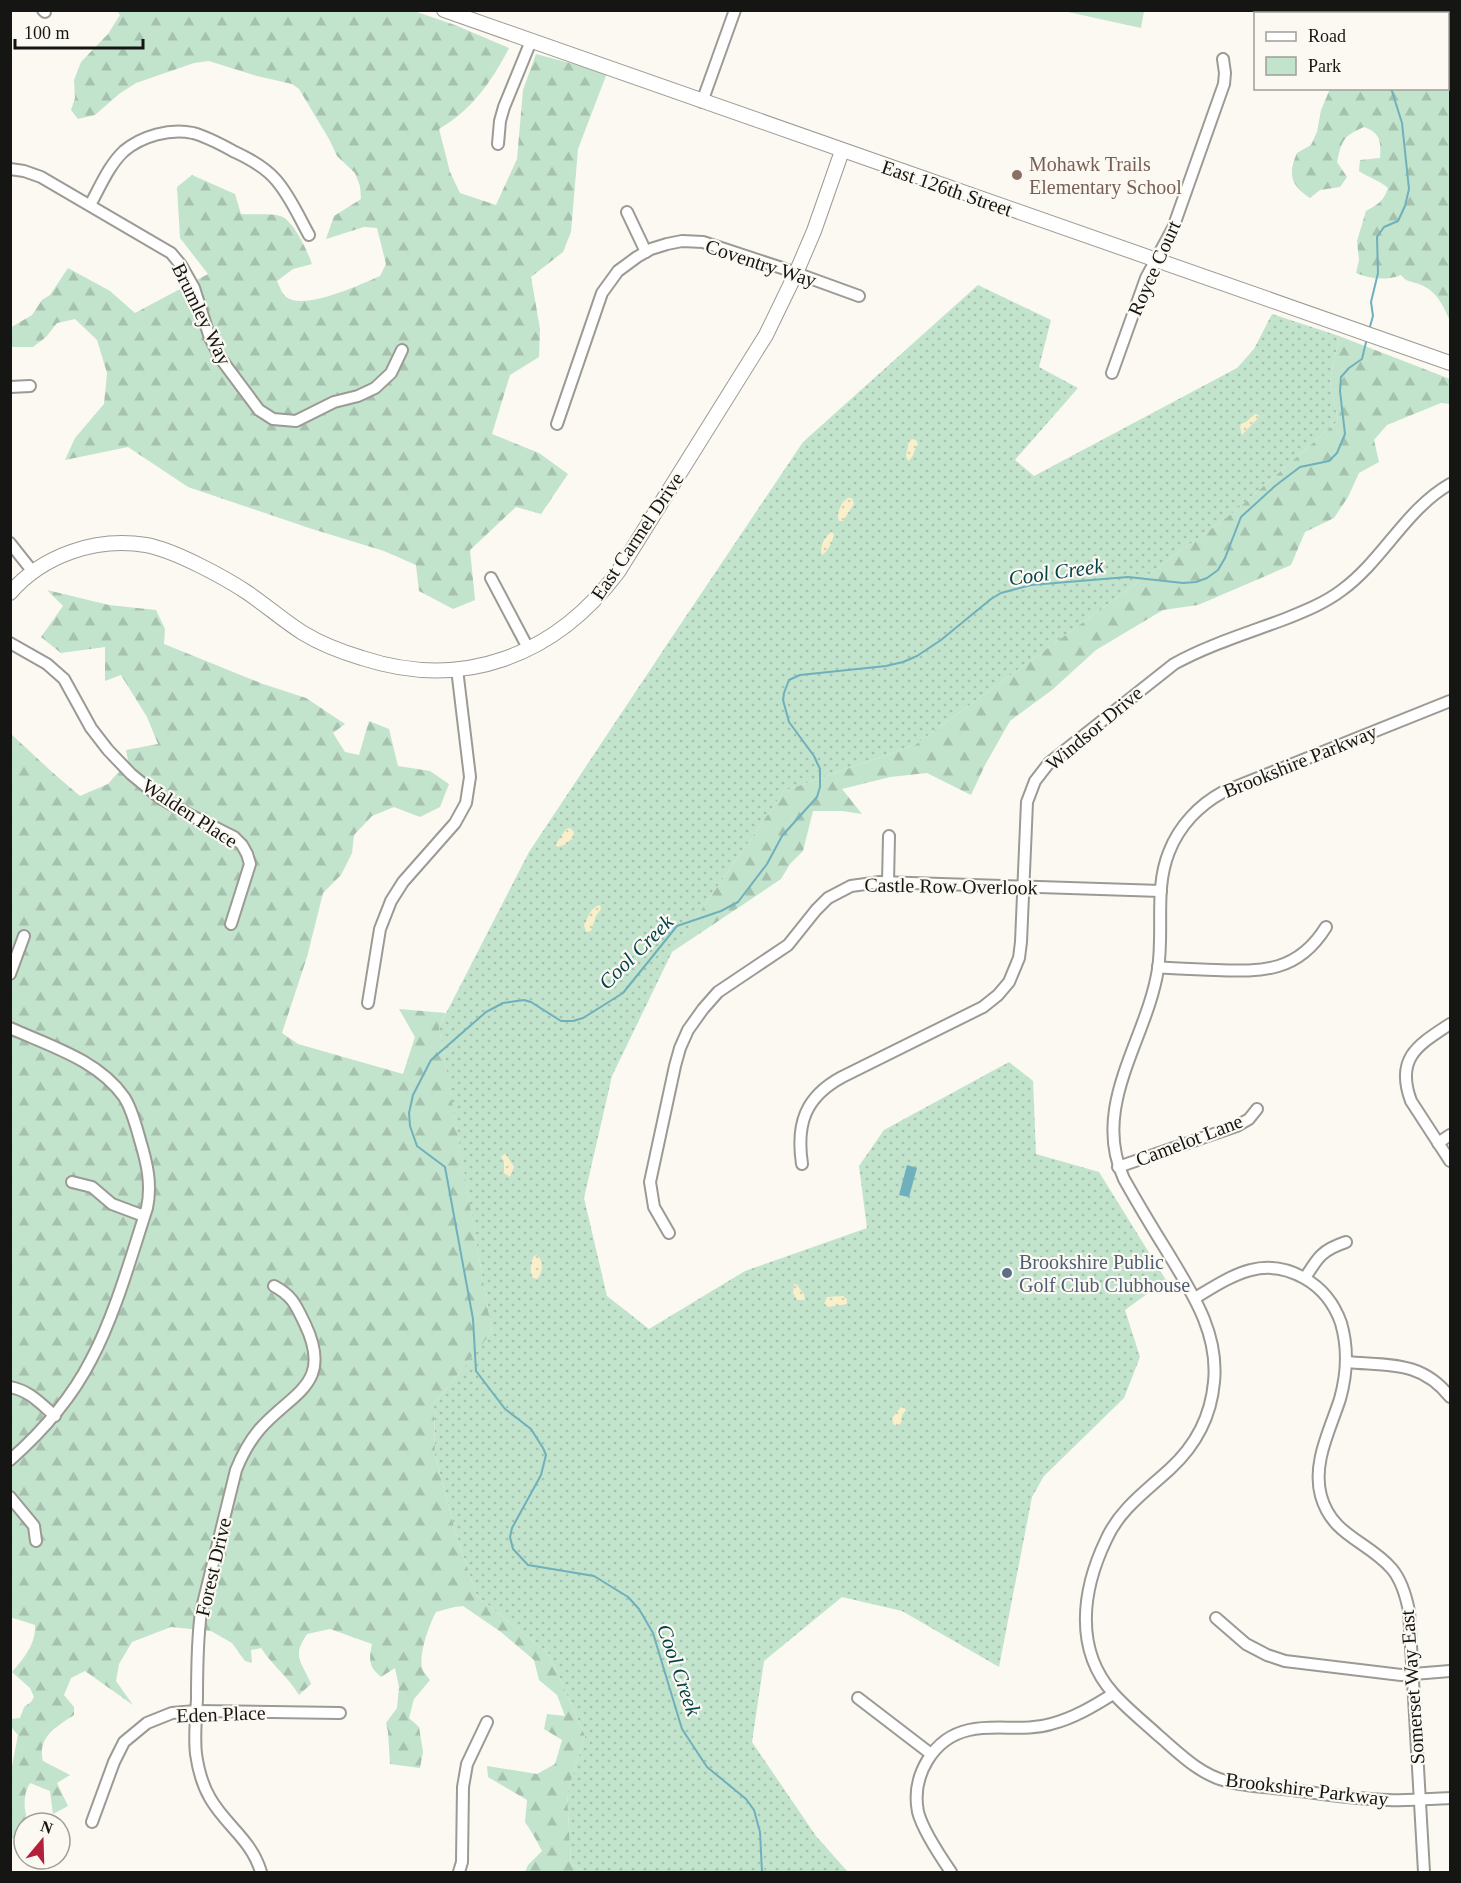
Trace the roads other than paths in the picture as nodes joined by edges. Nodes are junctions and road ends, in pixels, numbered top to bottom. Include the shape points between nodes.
1 (444, 10) edge
2 (735, 10) edge
3 (531, 41) junction
4 (1223, 59) dead end
5 (702, 102) junction
6 (498, 144) dead end
7 (842, 151) junction
8 (10, 169) edge
9 (90, 205) junction
10 (627, 212) dead end
11 (309, 235) dead end
12 (646, 252) junction
13 (1154, 260) junction
14 (796, 273) junction
15 (859, 296) dead end
16 (402, 350) dead end
17 (1450, 363) edge
18 (1112, 373) dead end
19 (30, 386) dead end
20 (10, 387) edge
21 (556, 424) dead end
22 (1450, 484) edge
23 (10, 543) edge
24 (33, 572) junction
25 (491, 578) dead end
26 (10, 593) edge
27 (10, 643) edge
28 (528, 648) junction
29 (457, 669) junction
30 (1450, 701) edge
31 (889, 836) dead end
32 (888, 882) junction
33 (1023, 887) junction
34 (1161, 891) junction
35 (231, 924) dead end
36 (1326, 927) dead end
37 (24, 936) dead end
38 (1158, 967) junction
39 (10, 974) edge
40 (368, 1003) dead end
41 (1450, 1024) edge
42 (10, 1028) edge
43 (1257, 1109) dead end
44 (1450, 1135) edge
45 (1438, 1143) junction
46 (1450, 1161) edge
47 (802, 1164) dead end
48 (1118, 1167) junction
49 (72, 1182) dead end
50 (144, 1216) junction
51 (669, 1233) dead end
52 (1346, 1242) dead end
53 (1305, 1278) junction
54 (274, 1286) dead end
55 (1195, 1299) junction
56 (1346, 1362) junction
57 (10, 1387) edge
58 (1450, 1397) edge
59 (55, 1416) junction
60 (10, 1460) edge
61 (10, 1497) edge
62 (36, 1541) dead end
63 (1216, 1618) dead end
64 (1450, 1671) edge
65 (1412, 1674) junction
66 (1113, 1694) junction
67 (858, 1698) dead end
68 (196, 1711) junction
69 (340, 1713) dead end
70 (487, 1722) dead end
71 (931, 1754) junction
72 (1450, 1798) edge
73 (1419, 1800) junction
74 (92, 1822) dead end
75 (261, 1872) edge
76 (459, 1872) edge
77 (951, 1872) edge
78 (1424, 1872) edge

1 - 3 street, East 126th Street
2 - 5 street
3 - 5 street, East 126th Street
3 - 6 street via 504,107
4 - 13 street, Royce Court via 1224,84 1173,228
5 - 7 street, East 126th Street
7 - 13 street, East 126th Street
7 - 14 street, East Carmel Drive
8 - 9 street, Brumley Way via 41,177
9 - 11 street via 114,162 126,150 147,137 191,132 268,171
9 - 16 street, Brumley Way via 164,248 181,265 222,359 260,410 273,419 296,421 375,388 391,374
10 - 12 street
12 - 14 street, Coventry Way via 682,241 703,242
12 - 21 street, Coventry Way via 618,271 603,294
13 - 17 street, East 126th Street
13 - 18 street, Royce Court
14 - 15 street, Coventry Way
14 - 28 street, East Carmel Drive via 766,335 618,572 580,614
19 - 20 street
22 - 33 street, Windsor Drive via 1427,500 1342,590 1312,608 1174,664 1049,763 1035,781 1027,802
23 - 24 street
24 - 26 street, East Carmel Drive
24 - 29 street, East Carmel Drive via 54,558 96,545 147,545 208,570 247,592 303,633 345,652 398,668
25 - 28 street
27 - 35 street, Walden Place via 47,664 64,679 92,728 131,774 160,798 226,832 242,845 250,864
28 - 29 street, East Carmel Drive via 489,664
29 - 40 street via 470,777 466,803 455,823 391,901 380,929
30 - 34 street, Brookshire Parkway via 1214,796 1179,832 1166,861
31 - 32 street
32 - 33 street, Castle Row Overlook
32 - 51 street, Castle Row Overlook via 851,886 828,898 783,948 718,992 688,1029 675,1066 650,1182 657,1216
33 - 34 street, Castle Row Overlook
33 - 47 street, Windsor Drive via 1019,958 1005,988 983,1007 823,1089 801,1126
34 - 38 street, Brookshire Parkway
36 - 38 street via 1307,950 1268,970
37 - 39 street
38 - 48 street, Brookshire Parkway via 1115,1102 1112,1133
41 - 45 street via 1414,1050 1406,1077 1411,1101
42 - 50 street via 88,1064 110,1080 125,1098 147,1165 150,1194
43 - 48 street, Camelot Lane via 1237,1126
44 - 45 street
45 - 46 street
48 - 55 street, Brookshire Parkway
49 - 50 street via 92,1187 112,1204
50 - 59 street via 106,1330 91,1362
52 - 53 street via 1324,1251
53 - 55 street, Somerset Way East via 1279,1269 1259,1268 1227,1279
53 - 56 street, Somerset Way East via 1328,1298 1336,1312 1343,1329
54 - 68 street, Forest Drive via 293,1299 314,1346 314,1367 300,1394 260,1429 245,1448 236,1470 201,1612
55 - 66 street, Brookshire Parkway via 1207,1323 1214,1354 1213,1389 1205,1421 1182,1457 1116,1521 1104,1543 1088,1593 1086,1640 1096,1668
56 - 58 street via 1414,1369 1434,1380
56 - 65 street, Somerset Way East via 1321,1456 1320,1492 1328,1514 1341,1529 1380,1557 1399,1580 1409,1611
57 - 59 street via 33,1396
59 - 60 street
61 - 62 street via 34,1526
63 - 65 street via 1252,1647 1285,1661 1401,1676
64 - 65 street
65 - 73 street, Somerset Way East
66 - 71 street via 1051,1725 967,1730
66 - 73 street, Brookshire Parkway via 1186,1759 1215,1777 1240,1784
67 - 71 street
68 - 69 street, Eden Place
68 - 74 street, Eden Place via 172,1713 147,1723 124,1742
68 - 75 street, Forest Drive via 196,1754 209,1797 247,1843
70 - 76 street via 467,1764
71 - 77 street via 917,1786 918,1811
72 - 73 street, Brookshire Parkway
73 - 78 street, Somerset Way East

